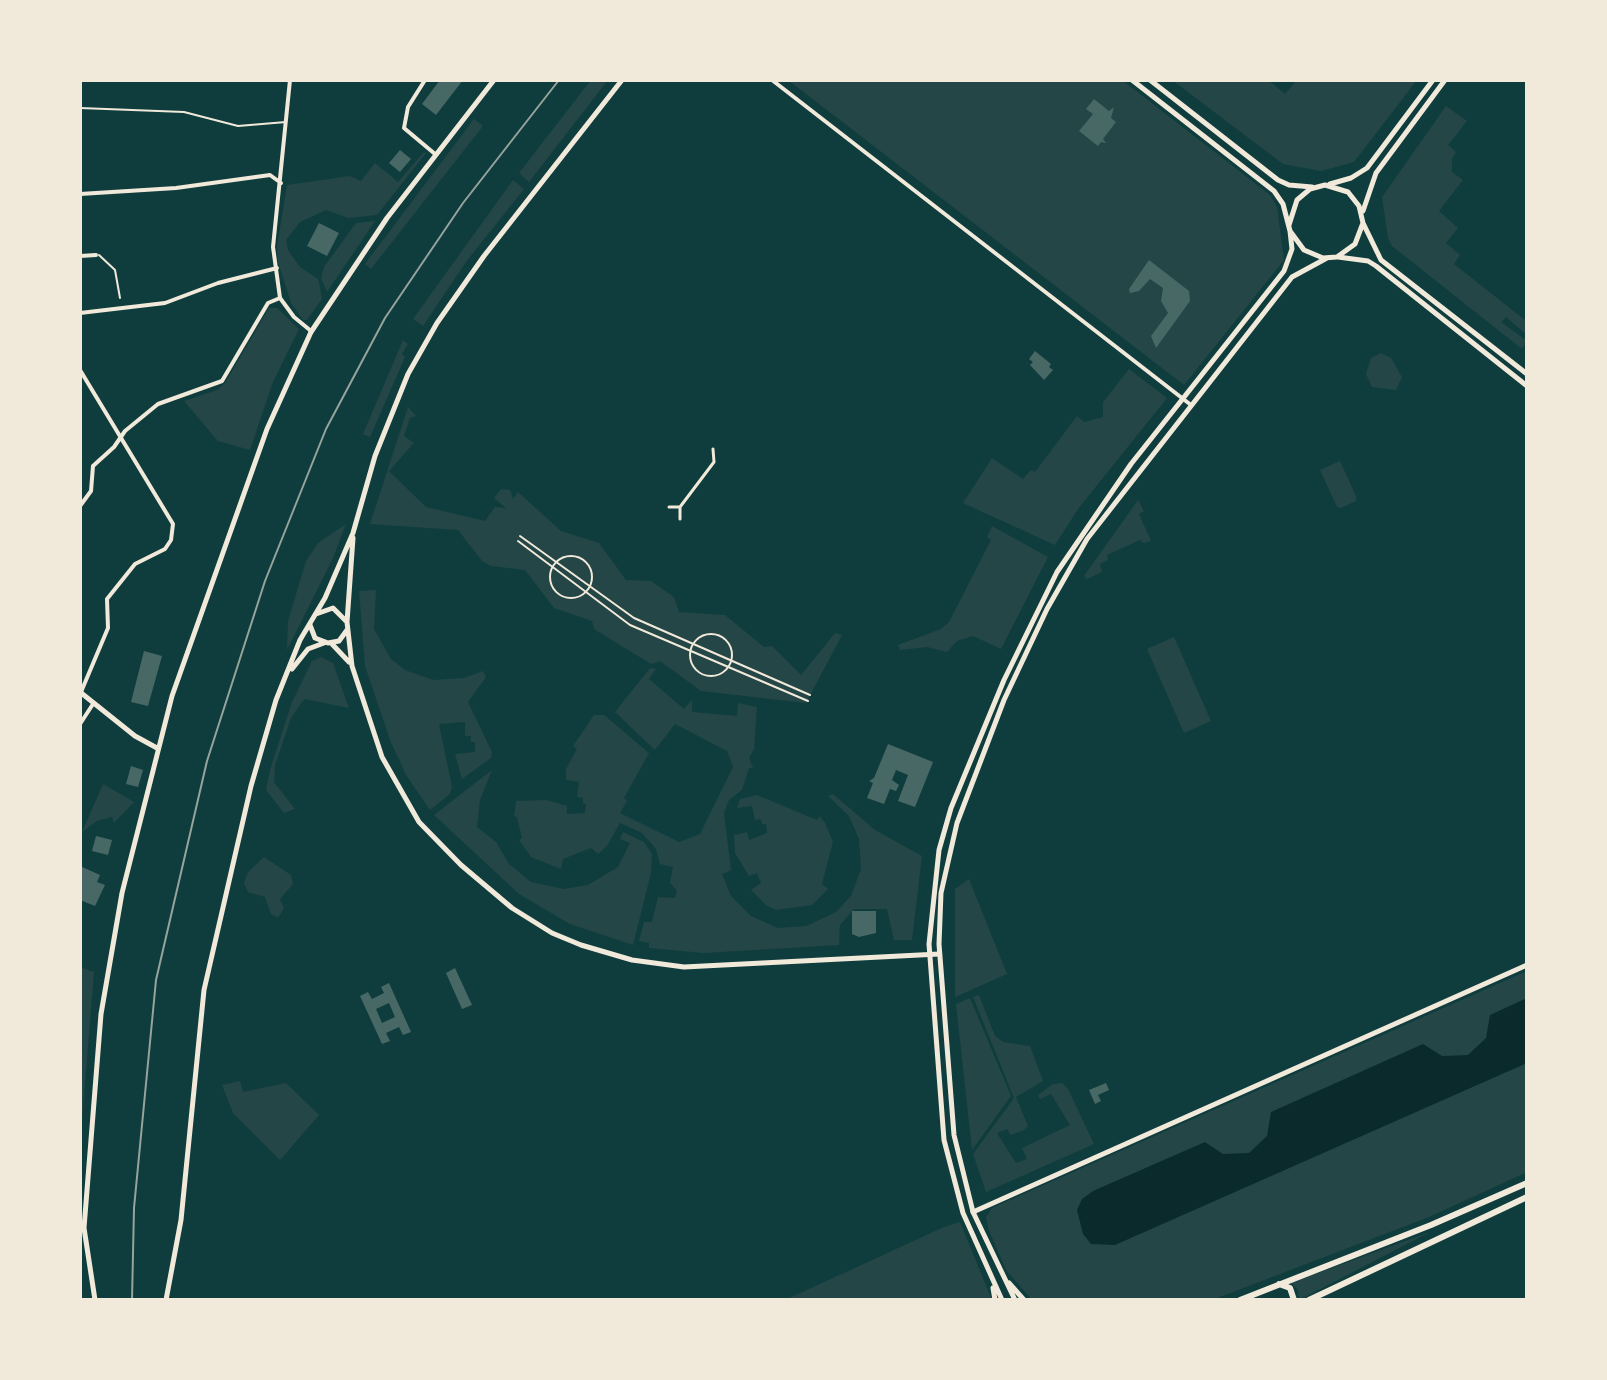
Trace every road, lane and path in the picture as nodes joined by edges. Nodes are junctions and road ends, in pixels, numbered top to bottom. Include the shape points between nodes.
1 (290, 80) edge
2 (425, 80) edge
3 (494, 80) edge
4 (622, 80) edge
5 (772, 80) edge
6 (1132, 80) edge
7 (1150, 80) edge
8 (1433, 80) edge
9 (1445, 80) edge
10 (80, 108) edge
11 (287, 122) junction
12 (436, 155) junction
13 (281, 183) junction
14 (1325, 185) junction
15 (1317, 186) junction
16 (80, 194) edge
17 (1363, 219) junction
18 (1289, 228) junction
19 (96, 255) joint
20 (80, 256) edge
21 (1337, 257) junction
22 (1327, 258) junction
23 (277, 268) junction
24 (120, 298) dead end
25 (280, 298) junction
26 (80, 313) edge
27 (311, 332) junction
28 (80, 370) edge
29 (1527, 374) edge
30 (1527, 386) edge
31 (1182, 399) junction
32 (1191, 405) junction
33 (120, 438) junction
34 (713, 449) dead end
35 (80, 506) edge
36 (669, 507) dead end
37 (680, 507) junction
38 (680, 519) dead end
39 (353, 533) junction
40 (520, 536) dead end
41 (518, 541) dead end
42 (556, 562) junction
43 (552, 567) junction
44 (590, 586) junction
45 (586, 592) junction
46 (313, 615) junction
47 (310, 624) junction
48 (347, 625) junction
49 (328, 643) junction
50 (693, 643) junction
51 (690, 651) junction
52 (732, 660) junction
53 (352, 666) junction
54 (728, 667) junction
55 (285, 680) junction
56 (80, 692) edge
57 (810, 695) dead end
58 (808, 701) dead end
59 (93, 704) junction
60 (80, 724) edge
61 (157, 748) junction
62 (930, 954) junction
63 (939, 954) junction
64 (1527, 965) edge
65 (1527, 1183) edge
66 (1527, 1197) edge
67 (973, 1212) junction
68 (964, 1216) junction
69 (1003, 1277) junction
70 (991, 1279) junction
71 (1277, 1284) junction
72 (95, 1300) edge
73 (166, 1300) edge
74 (995, 1300) edge
75 (1002, 1300) edge
76 (1015, 1300) edge
77 (1024, 1300) edge
78 (1240, 1300) edge
79 (1294, 1300) edge
80 (1309, 1300) edge

1 - 11 street
2 - 12 street via 408,107 404,128
3 - 12 main road
4 - 39 main road via 484,256 429,336 390,413
5 - 31 street
6 - 18 main road via 1274,191
7 - 15 main road via 1278,180
8 - 14 main road via 1367,168
9 - 17 main road via 1376,173
10 - 11 lane via 184,112 238,126
11 - 13 street
12 - 27 main road
13 - 16 street via 270,175
13 - 23 street via 273,247
14 - 15 main road
14 - 17 main road via 1348,192
15 - 18 main road via 1297,200
17 - 21 main road via 1355,244
17 - 29 main road via 1381,260
18 - 22 main road via 1304,250
18 - 31 main road via 1288,265
19 - 20 street
19 - 24 lane via 115,270
21 - 22 main road
21 - 30 main road via 1376,266
22 - 32 main road via 1292,277
23 - 25 street
23 - 26 street via 165,303
25 - 27 street
25 - 33 street via 268,303 222,381 152,407
27 - 61 main road via 267,429
28 - 33 street
31 - 32 street
31 - 62 main road via 1076,541 1004,680 939,850
32 - 63 main road via 1087,539 1010,687 953,837 941,893
33 - 35 street via 93,466 91,491
33 - 56 street via 173,524 171,540 165,549 135,564 107,599 108,628
34 - 37 street via 714,462
36 - 37 street
37 - 38 street
39 - 46 main road
39 - 48 main road
40 - 42 path
41 - 43 path
42 - 43 path
42 - 44 path
42 - 44 path via 571,555 584,560 591,571
43 - 45 path
43 - 45 path via 550,582 557,592 569,598
44 - 45 path
44 - 50 path via 634,618
45 - 51 path via 630,625
46 - 47 main road
46 - 48 main road via 333,608
47 - 49 main road via 315,638
47 - 55 main road
48 - 49 main road via 342,639
48 - 53 main road
49 - 53 main road
49 - 55 main road via 303,653
50 - 51 path
50 - 52 path
50 - 52 path via 705,634 718,635 731,647
51 - 54 path
51 - 54 path via 691,664 704,675 717,676
52 - 54 path
52 - 57 path
53 - 62 main road via 382,757 419,822 489,890 552,933 632,960 684,967
54 - 58 path
55 - 73 main road via 260,753 211,952 181,1220
56 - 59 main road
59 - 60 street
59 - 61 main road
61 - 72 main road via 122,893 100,1030 84,1228
62 - 63 main road
62 - 68 main road via 944,1140
63 - 67 main road via 954,1135
64 - 67 main road
65 - 71 main road
66 - 80 main road
67 - 68 street
67 - 69 main road
68 - 70 main road
69 - 76 main road
69 - 77 main road
70 - 74 main road
70 - 75 main road
71 - 78 main road
71 - 79 main road via 1290,1288

